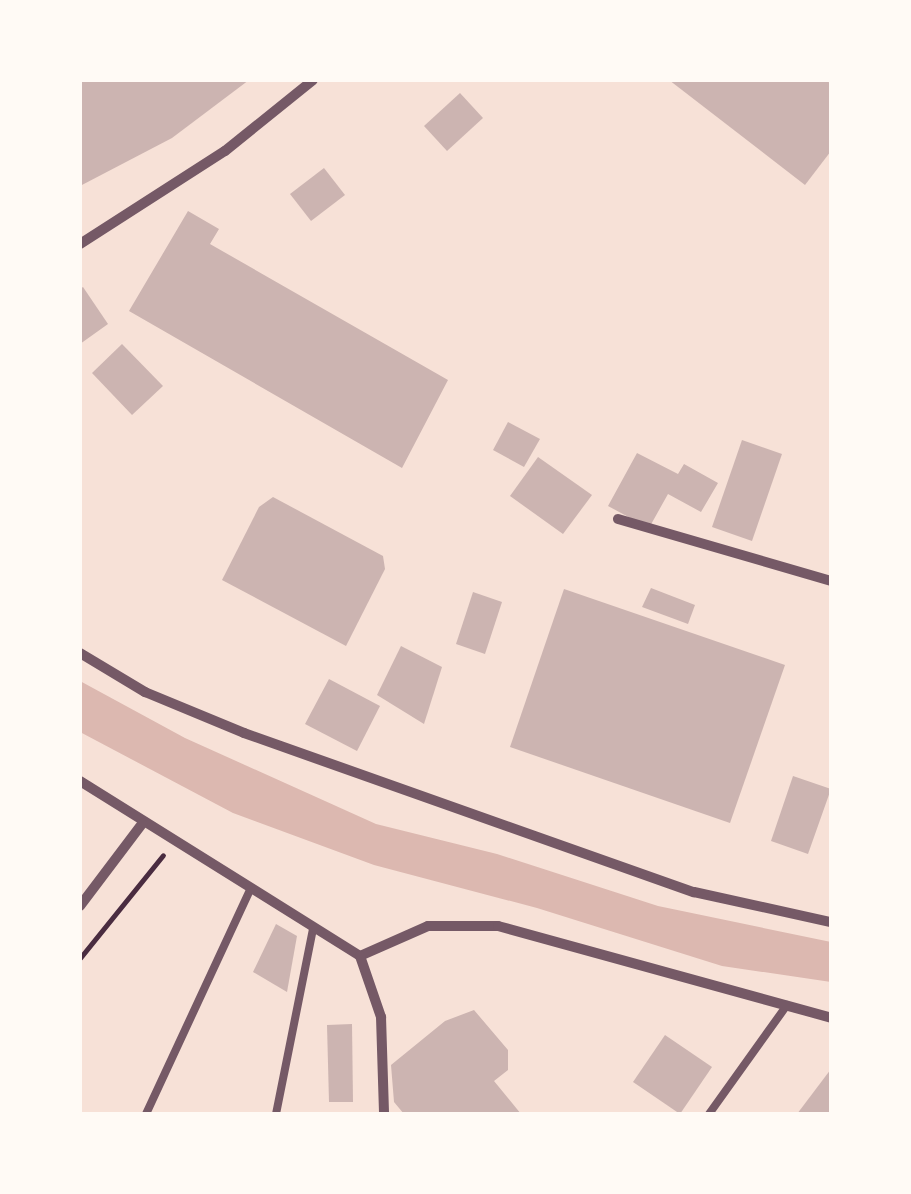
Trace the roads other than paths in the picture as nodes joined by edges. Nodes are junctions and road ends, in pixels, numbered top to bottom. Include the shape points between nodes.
1 (313, 80) edge
2 (80, 244) edge
3 (618, 519) dead end
4 (831, 581) edge
5 (80, 653) edge
6 (80, 781) edge
7 (142, 824) junction
8 (250, 890) junction
9 (80, 906) edge
10 (831, 922) edge
11 (313, 928) junction
12 (360, 956) junction
13 (787, 1006) junction
14 (831, 1018) edge
15 (146, 1114) edge
16 (276, 1114) edge
17 (384, 1114) edge
18 (709, 1114) edge

1 - 2 street via 225,151
3 - 4 street
5 - 10 street via 145,692 244,733 694,892
6 - 7 street
7 - 8 street
7 - 9 street
8 - 11 street
8 - 15 lane
11 - 12 street
11 - 16 lane
12 - 13 street via 428,926 498,926
12 - 17 street via 381,1017
13 - 14 street
13 - 18 lane

